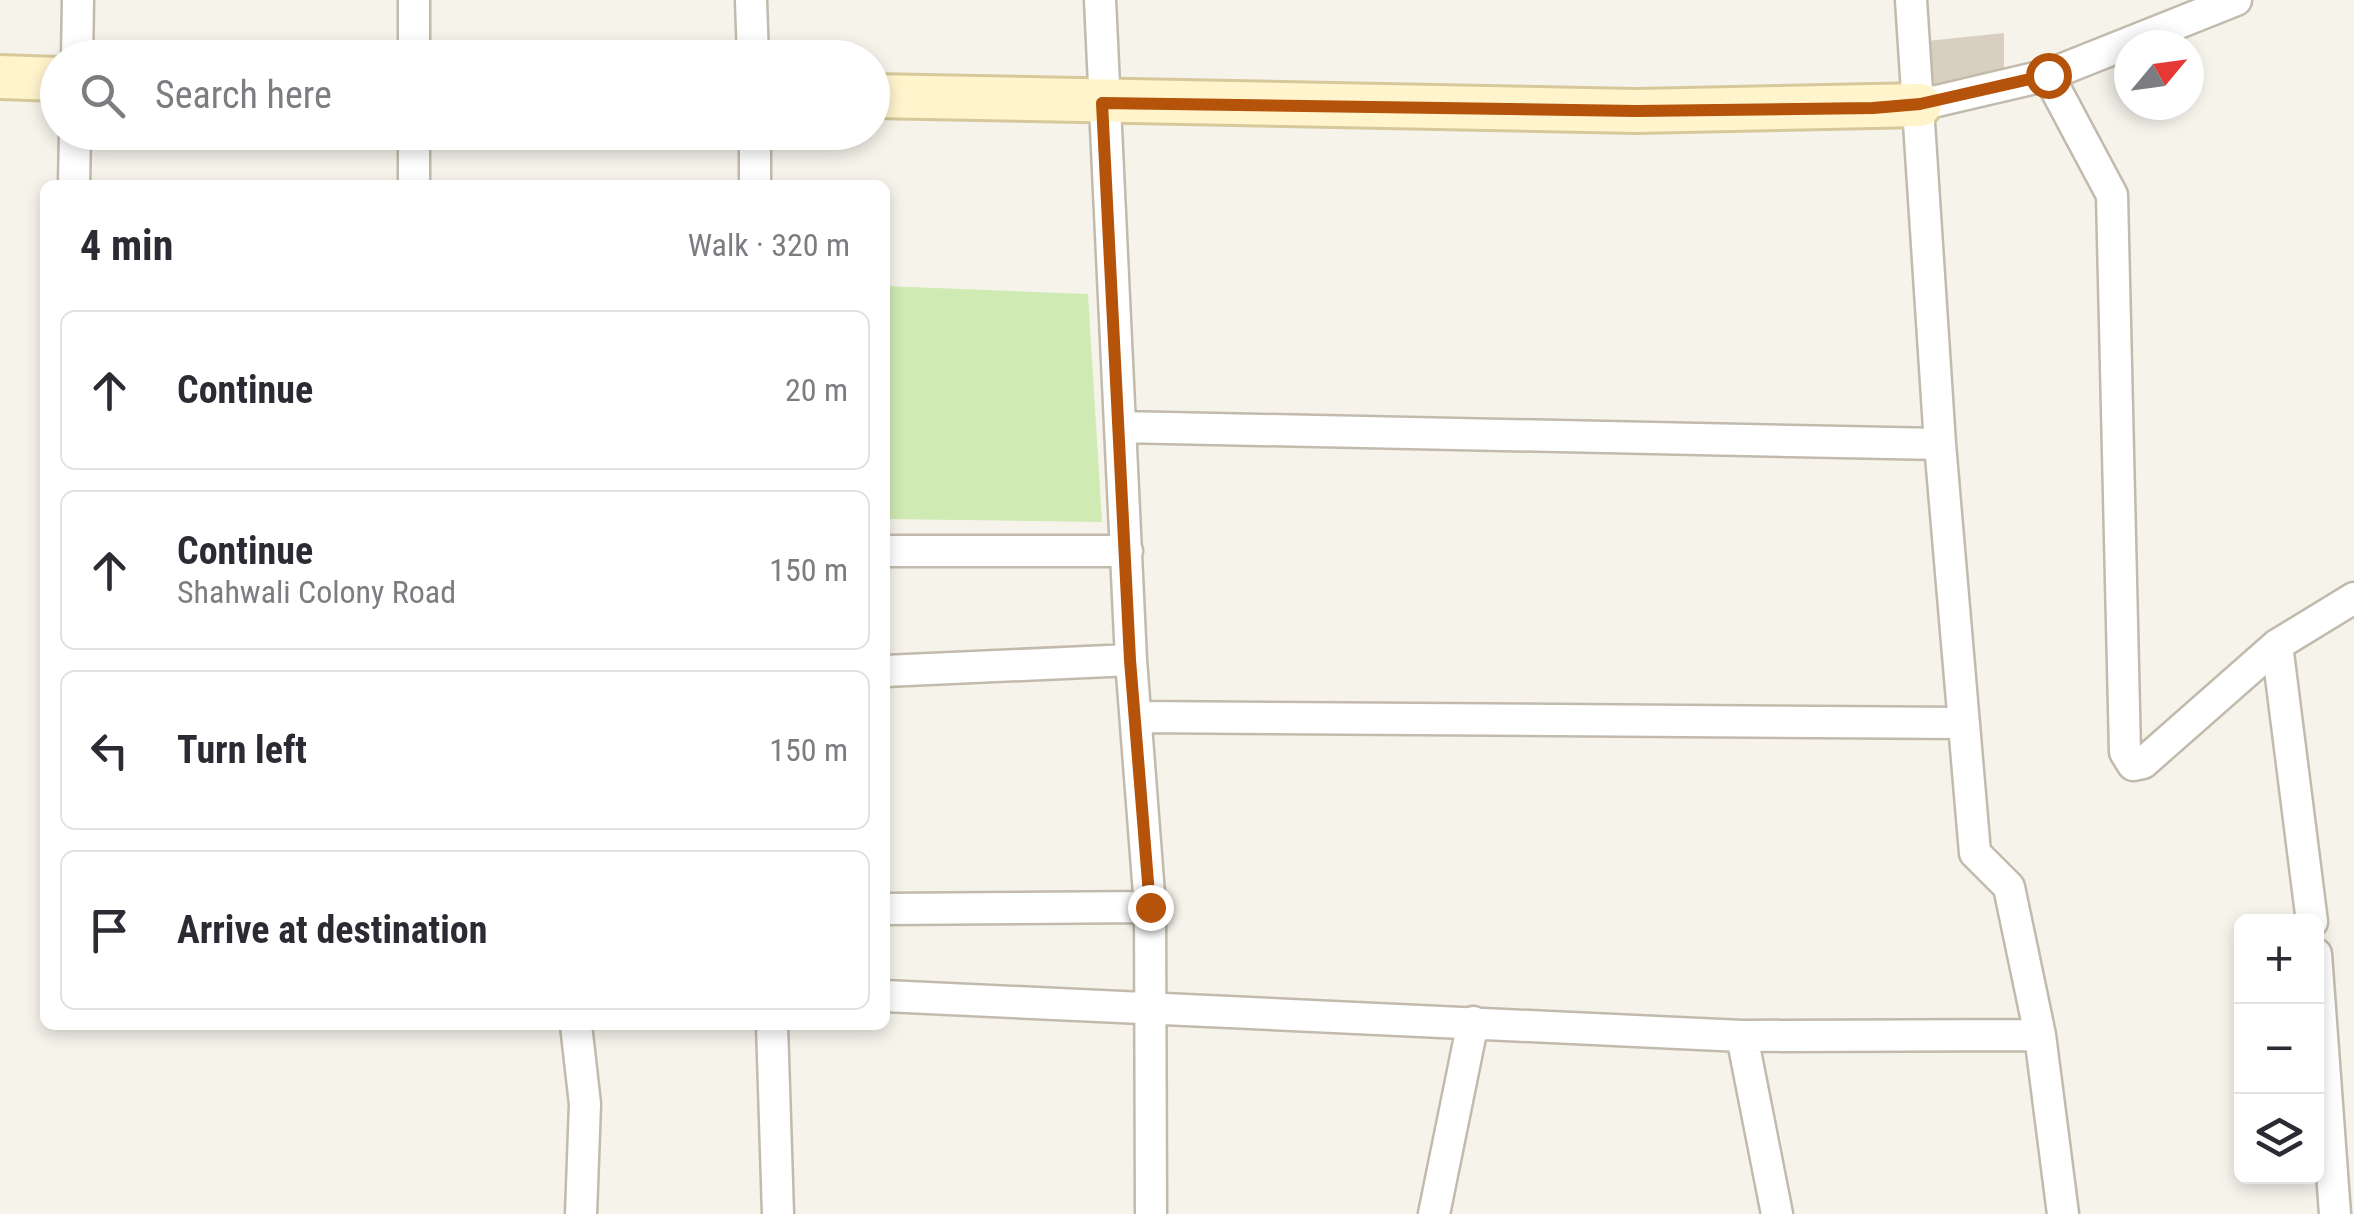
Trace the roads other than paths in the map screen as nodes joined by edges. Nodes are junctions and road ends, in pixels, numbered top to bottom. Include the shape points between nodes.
1 (78, 0) edge
2 (414, 0) edge
3 (751, 0) edge
4 (1100, 0) edge
5 (1911, 0) edge
6 (2236, 0) edge
7 (77, 40) edge
8 (414, 40) edge
9 (752, 40) edge
10 (2048, 75) junction
11 (0, 77) edge
12 (40, 78) edge
13 (890, 97) edge
14 (1102, 103) junction
15 (1920, 104) junction
16 (75, 150) edge
17 (414, 150) edge
18 (755, 150) edge
19 (74, 180) edge
20 (414, 180) edge
21 (755, 180) edge
22 (1121, 428) junction
23 (1940, 444) junction
24 (890, 551) edge
25 (1127, 551) junction
26 (2354, 598) edge
27 (2277, 645) junction
28 (1130, 660) junction
29 (890, 671) edge
30 (1136, 717) junction
31 (1964, 723) junction
32 (1150, 907) junction
33 (890, 908) edge
34 (2311, 914) edge
35 (890, 996) edge
36 (2320, 1004) edge
37 (1149, 1011) junction
38 (1473, 1022) junction
39 (577, 1030) edge
40 (772, 1030) edge
41 (2040, 1035) junction
42 (1742, 1036) junction
43 (582, 1214) edge
44 (778, 1214) edge
45 (1151, 1214) edge
46 (1434, 1214) edge
47 (1776, 1214) edge
48 (2063, 1214) edge
49 (2336, 1214) edge

1 - 7 street
2 - 8 street
3 - 9 street
4 - 14 street
5 - 15 street
6 - 10 street
10 - 15 street
10 - 27 street via 2112,195 2126,752 2133,765
11 - 12 main road
13 - 14 main road
14 - 15 main road via 1636,111
14 - 22 street
15 - 23 street
16 - 19 street
17 - 20 street
18 - 21 street
22 - 23 street
22 - 25 street
23 - 31 street
24 - 25 street
25 - 28 street
26 - 27 street
27 - 34 street
28 - 29 street
28 - 30 street
30 - 31 street
30 - 32 street
31 - 41 street via 1975,853 2009,888
32 - 33 street
32 - 37 street
35 - 37 street
36 - 49 street
37 - 38 street
37 - 45 street
38 - 42 street
38 - 46 street
39 - 43 street via 585,1104
40 - 44 street
41 - 42 street
41 - 48 street
42 - 47 street

